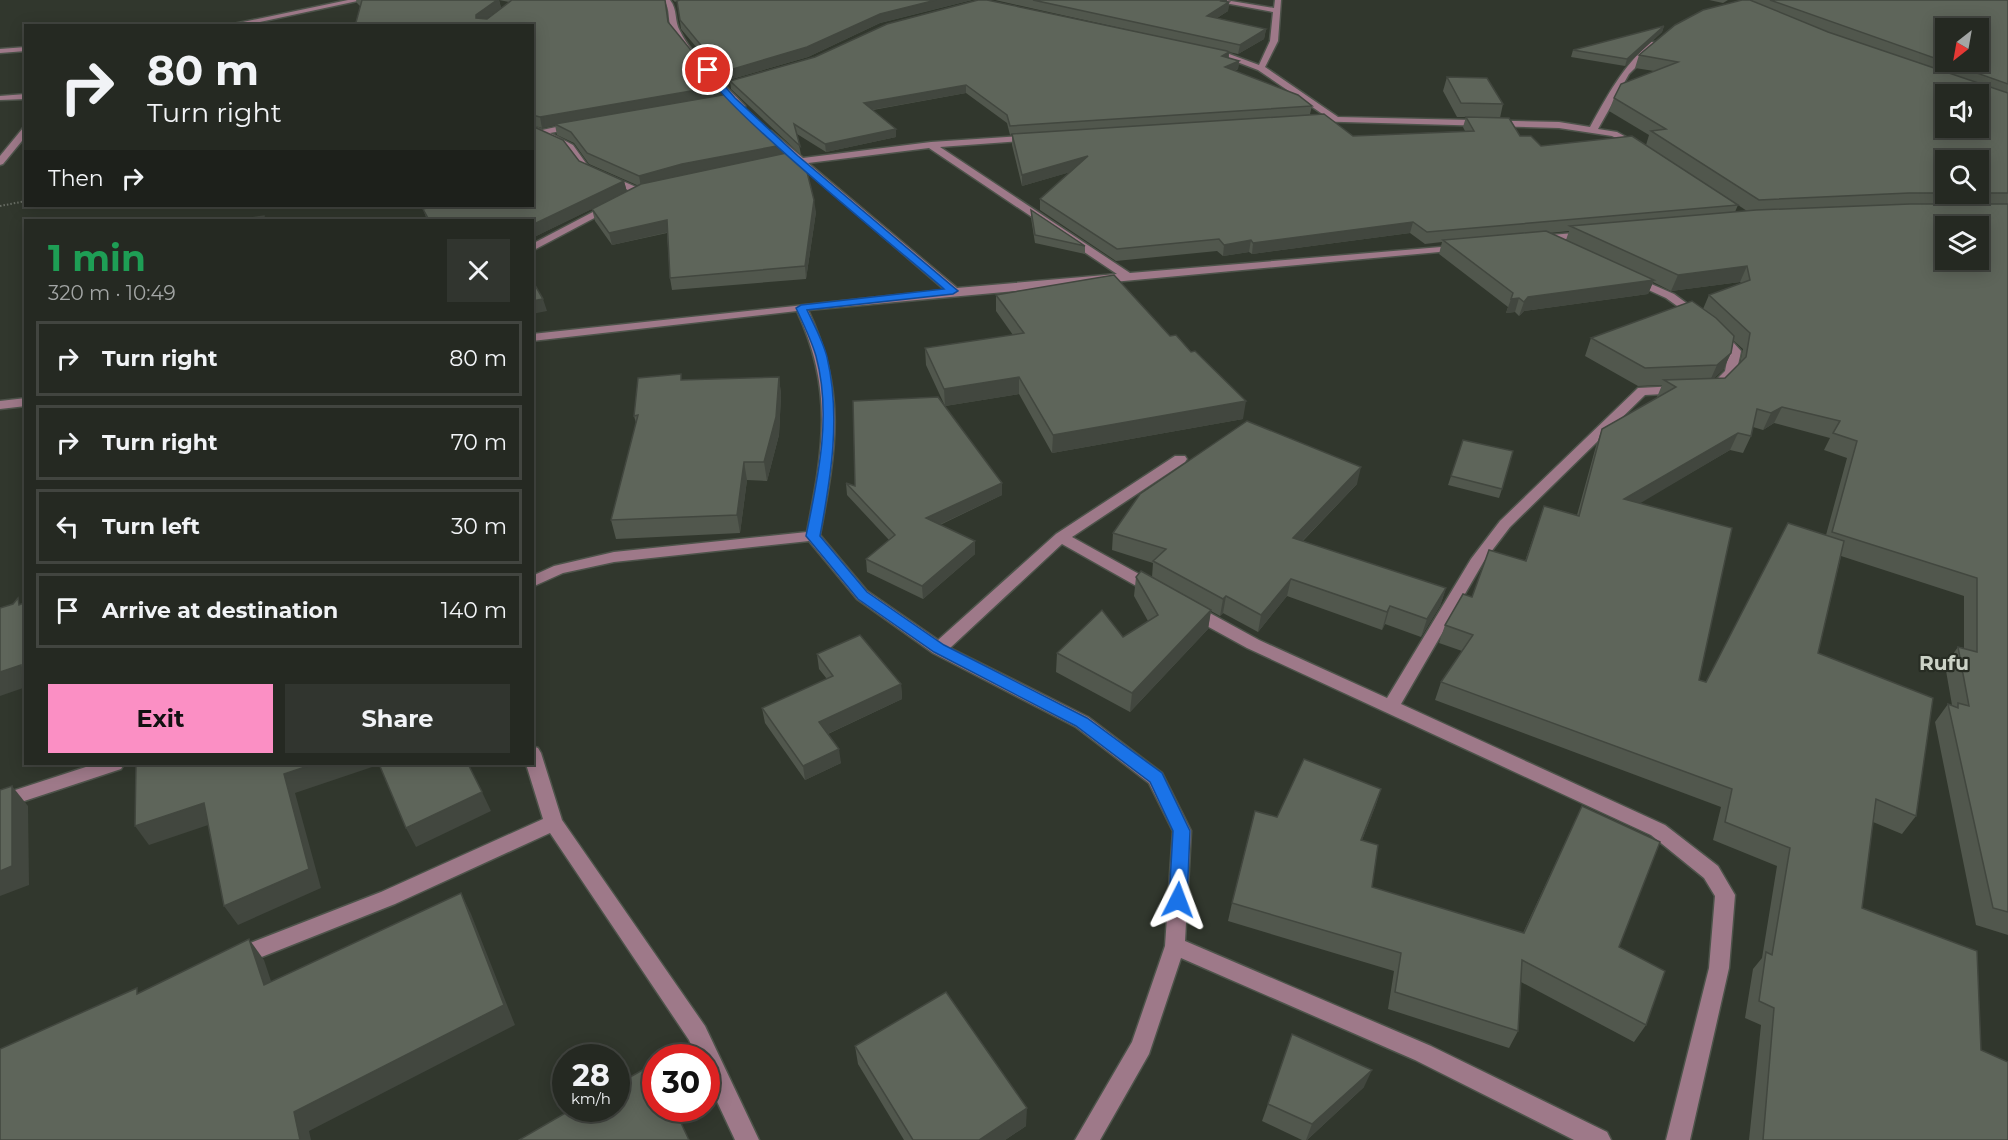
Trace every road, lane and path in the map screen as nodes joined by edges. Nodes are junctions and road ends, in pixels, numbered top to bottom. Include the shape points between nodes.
1 (360, 0) edge
2 (1212, 0) edge
3 (1278, 0) edge
4 (673, 4) edge
5 (1276, 10) junction
6 (237, 24) edge
7 (1661, 38) edge
8 (24, 49) edge
9 (1203, 49) edge
10 (0, 51) edge
11 (1260, 68) junction
12 (24, 96) edge
13 (0, 98) edge
14 (732, 99) junction
15 (720, 101) edge
16 (748, 114) edge
17 (1334, 118) junction
18 (1300, 120) edge
19 (591, 123) edge
20 (534, 129) edge
21 (764, 129) edge
22 (1593, 129) junction
23 (24, 132) edge
24 (544, 132) junction
25 (1047, 136) edge
26 (931, 145) junction
27 (1649, 153) edge
28 (798, 159) junction
29 (784, 160) edge
30 (0, 162) edge
31 (651, 189) edge
32 (640, 192) junction
33 (629, 197) edge
34 (24, 201) edge
35 (619, 202) edge
36 (0, 206) edge
37 (1600, 233) edge
38 (1476, 245) edge
39 (534, 247) edge
40 (1575, 253) edge
41 (1617, 272) edge
42 (1128, 276) junction
43 (953, 291) junction
44 (801, 308) junction
45 (534, 338) edge
46 (24, 402) edge
47 (0, 405) edge
48 (1180, 459) dead end
49 (813, 536) junction
50 (1061, 537) junction
51 (534, 581) edge
52 (939, 648) junction
53 (1390, 708) junction
54 (534, 760) edge
55 (112, 765) edge
56 (0, 802) edge
57 (553, 823) junction
58 (1175, 946) junction
59 (222, 964) edge
60 (747, 1140) edge
61 (1087, 1140) edge
62 (1599, 1140) edge
63 (1678, 1140) edge

1 - 6 street
2 - 5 street
3 - 5 street
4 - 14 street via 675,30 692,54 728,86
5 - 11 street via 1274,41
7 - 22 street via 1623,74
8 - 10 street
9 - 11 street
11 - 17 street
12 - 13 street
14 - 15 street
14 - 16 street
17 - 18 street
17 - 22 street
19 - 24 street
20 - 24 street
21 - 28 street
22 - 27 street via 1627,139
23 - 30 street
24 - 32 street via 570,147 585,168
25 - 26 street
26 - 28 street
26 - 42 street
28 - 29 street
28 - 43 street
31 - 32 street
32 - 33 street
34 - 36 path
35 - 39 street
37 - 40 street via 1537,239
38 - 42 street
41 - 53 street via 1670,296 1710,325 1735,351 1731,372 1713,389 1642,391 1505,524 1478,559
42 - 43 street
43 - 44 street
44 - 45 street
44 - 49 street via 821,356 829,411 825,474
46 - 47 street
48 - 50 street
49 - 51 street via 614,557 559,569
49 - 52 street via 862,595
50 - 52 street
50 - 53 street via 1253,644
52 - 58 street via 1082,722 1156,778 1182,831
53 - 63 street via 1658,830 1719,883 1725,895 1719,968
54 - 57 street
55 - 56 street
57 - 59 street via 388,898
57 - 60 street via 697,1033
58 - 61 street via 1141,1047
58 - 62 street via 1423,1053

